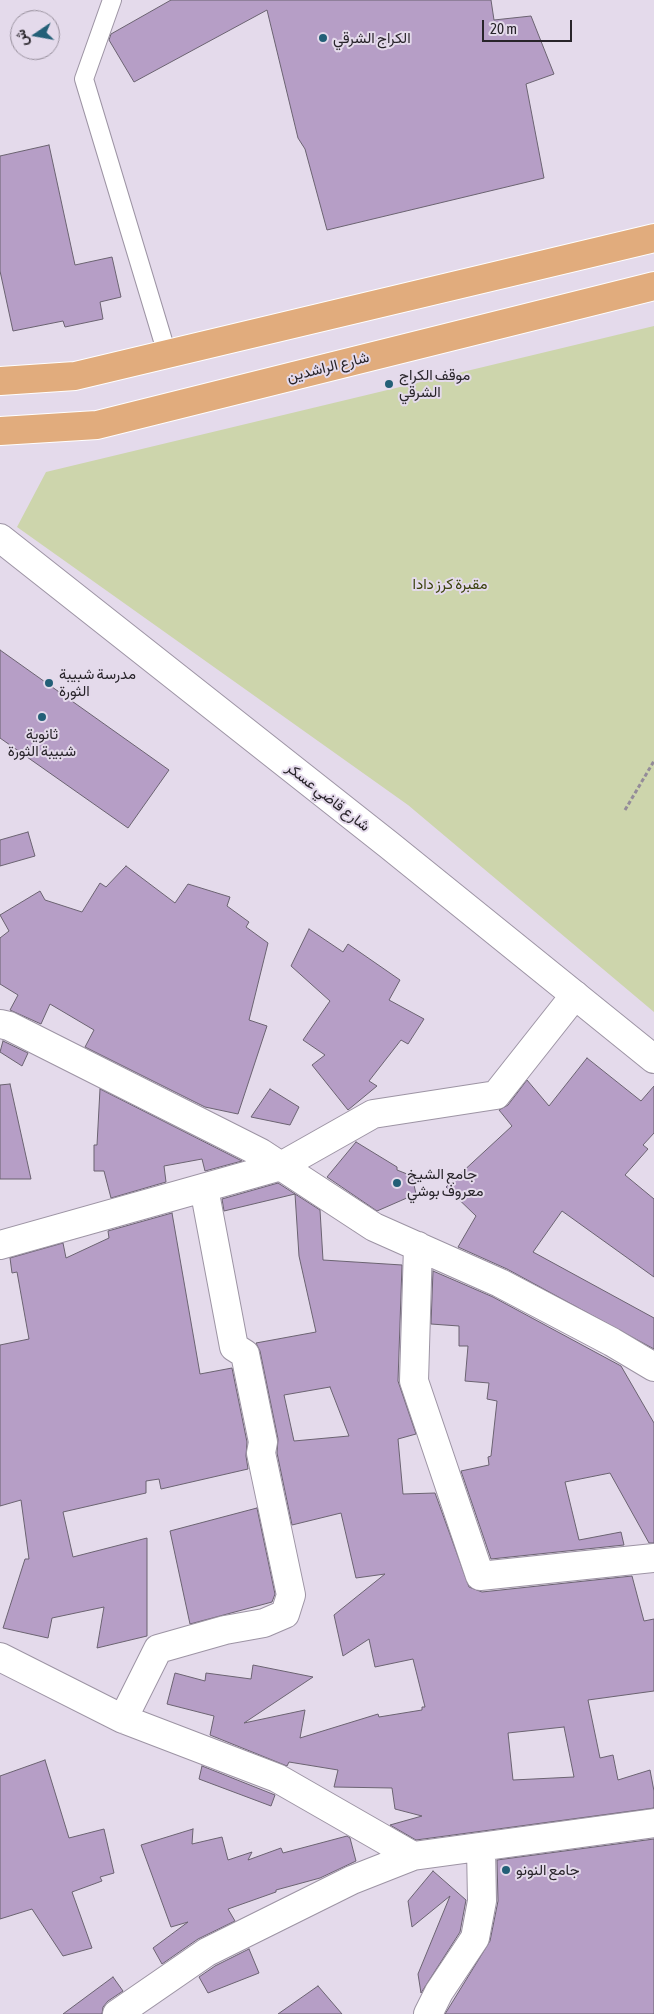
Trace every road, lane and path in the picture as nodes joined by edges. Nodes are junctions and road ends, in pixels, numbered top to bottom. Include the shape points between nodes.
1 (112, 0) edge
2 (654, 238) edge
3 (654, 286) edge
4 (167, 354) junction
5 (0, 381) edge
6 (0, 431) edge
7 (0, 538) edge
8 (654, 761) edge
9 (625, 810) dead end
10 (575, 995) junction
11 (0, 1024) edge
12 (654, 1059) edge
13 (281, 1166) junction
14 (204, 1188) junction
15 (0, 1245) edge
16 (418, 1246) junction
17 (654, 1367) edge
18 (654, 1558) edge
19 (0, 1657) edge
20 (124, 1719) junction
21 (654, 1823) edge
22 (481, 1848) junction
23 (413, 1856) junction
24 (117, 2014) edge
25 (428, 2014) edge

1 - 4 lane via 84,79
2 - 4 main road
3 - 6 main road, شارع الراشدين via 97,425
4 - 5 main road via 75,376
7 - 10 street, شارع قاضي عسكر
8 - 9 path
10 - 12 street, شارع قاضي عسكر
10 - 13 street via 496,1095 372,1114
11 - 13 street via 252,1148
13 - 14 street
13 - 16 street via 374,1227
14 - 15 street
14 - 20 street via 234,1347 245,1354 264,1442 261,1453 291,1595 285,1614 264,1623 158,1649
16 - 17 street via 500,1283
16 - 18 street via 414,1381 480,1576
19 - 20 street
20 - 23 street via 277,1778
21 - 22 street
22 - 23 street
22 - 25 street via 482,1901 475,1938
23 - 24 street via 344,1884 207,1952

